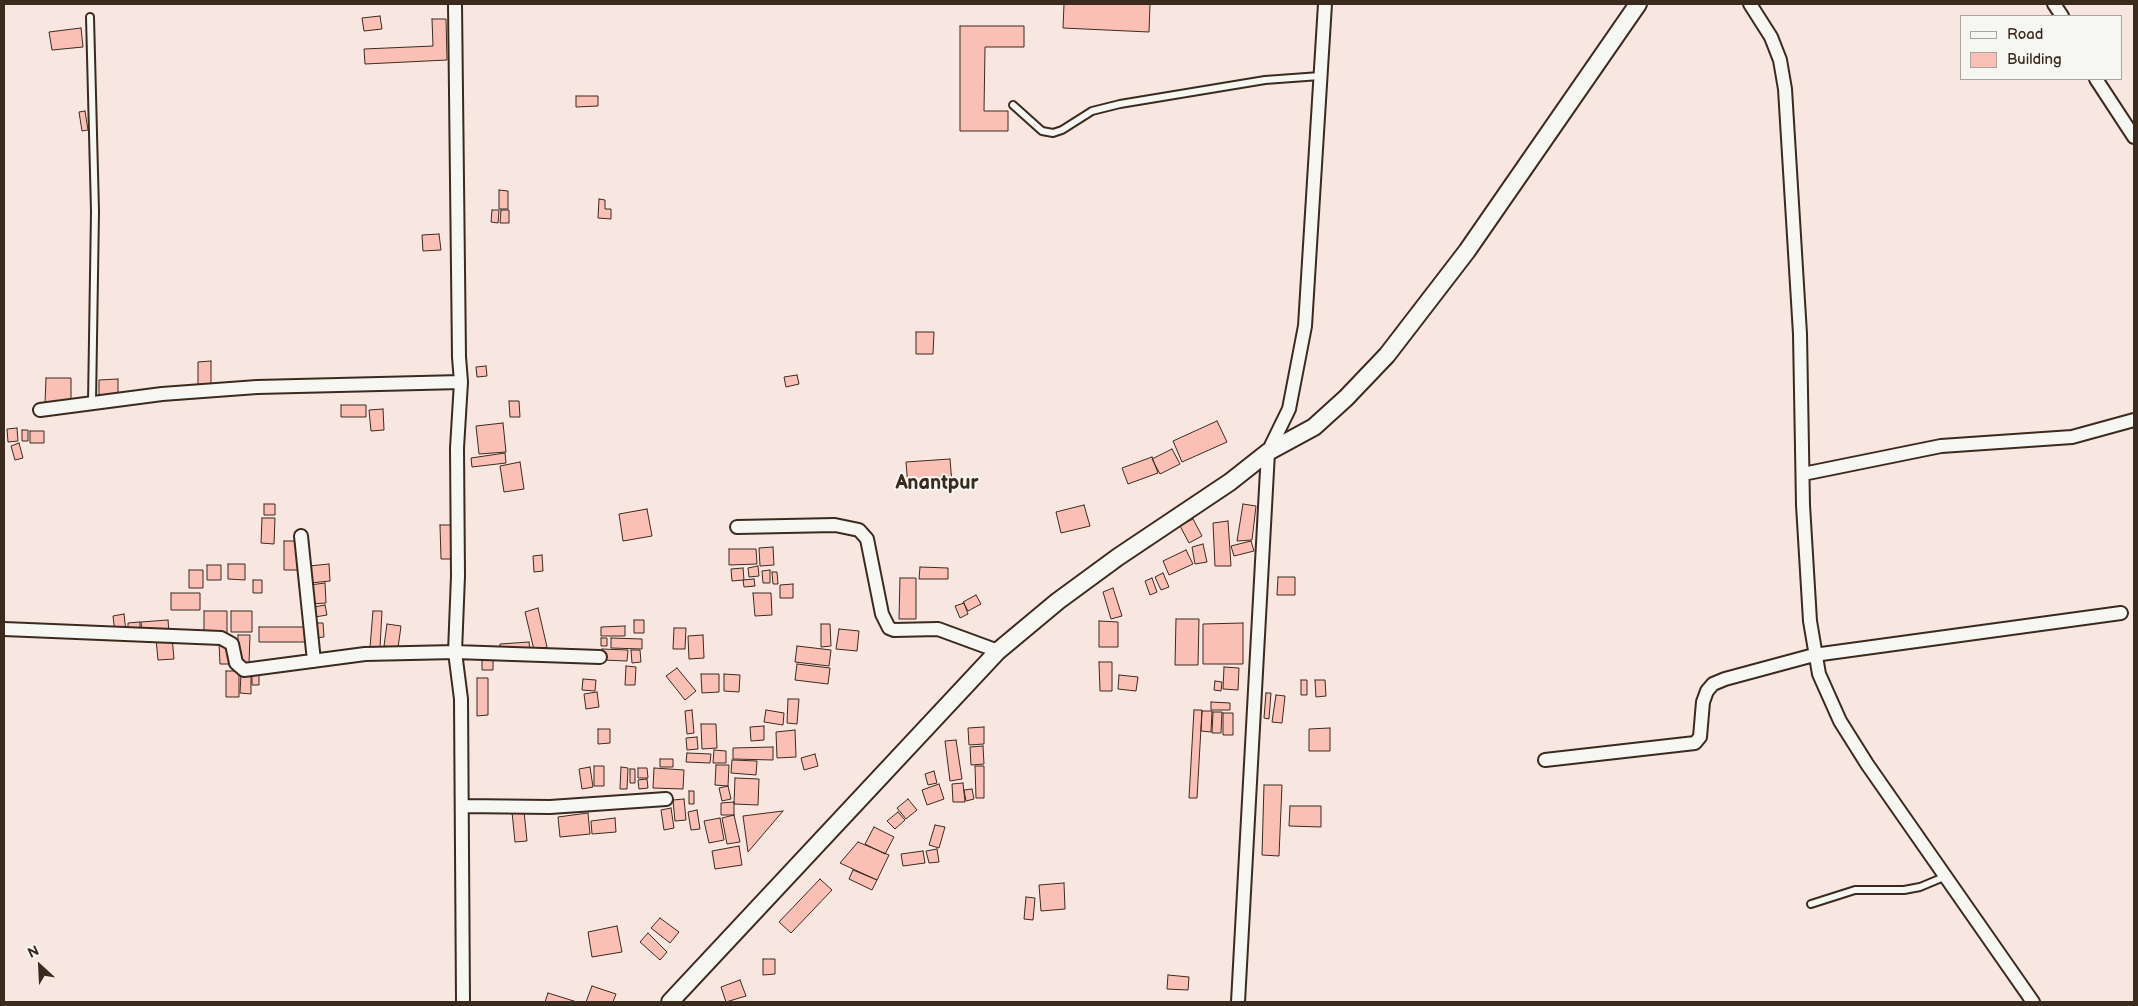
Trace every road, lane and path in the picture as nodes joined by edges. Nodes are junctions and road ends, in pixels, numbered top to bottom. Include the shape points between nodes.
1 (455, 4) edge
2 (1325, 4) edge
3 (1638, 4) edge
4 (1750, 4) edge
5 (2054, 4) edge
6 (2061, 15) edge
7 (90, 17) dead end
8 (1320, 76) junction
9 (2097, 80) edge
10 (1013, 105) dead end
11 (2134, 137) edge
12 (461, 382) junction
13 (92, 403) junction
14 (40, 410) dead end
15 (2134, 420) edge
16 (1268, 452) junction
17 (1802, 474) junction
18 (737, 527) dead end
19 (301, 536) dead end
20 (2121, 613) dead end
21 (4, 629) edge
22 (998, 651) junction
23 (456, 652) junction
24 (1814, 655) junction
25 (600, 657) dead end
26 (314, 661) junction
27 (1545, 760) dead end
28 (666, 799) dead end
29 (462, 806) junction
30 (1944, 877) junction
31 (1811, 904) dead end
32 (463, 1002) edge
33 (670, 1002) edge
34 (1238, 1002) edge
35 (2033, 1002) edge

1 - 12 street via 458,357
2 - 8 street
3 - 16 street via 1467,251 1387,355 1314,427
4 - 17 street via 1772,37 1780,60 1784,89 1800,334
5 - 6 street
7 - 13 lane via 95,211
8 - 10 lane via 1266,80 1120,104 1092,111 1053,133 1042,131
8 - 16 street via 1305,326 1289,409
9 - 11 street
12 - 13 street via 257,387
12 - 23 street via 457,448
13 - 14 street
15 - 17 street via 2072,437 1941,446
16 - 22 street via 1230,482 1118,557
16 - 34 street
17 - 24 street
18 - 22 street via 835,525 858,530 867,539 882,614 889,628 938,629
19 - 26 street
20 - 24 street
21 - 26 street via 221,638 232,644 236,662 244,670
22 - 33 street
23 - 25 street
23 - 26 street via 365,654
23 - 29 street via 461,699
24 - 27 street via 1713,684 1703,702 1700,737 1696,743
24 - 30 street via 1840,721
28 - 29 street via 550,807
29 - 32 street
30 - 31 lane via 1920,887 1855,890
30 - 35 street

